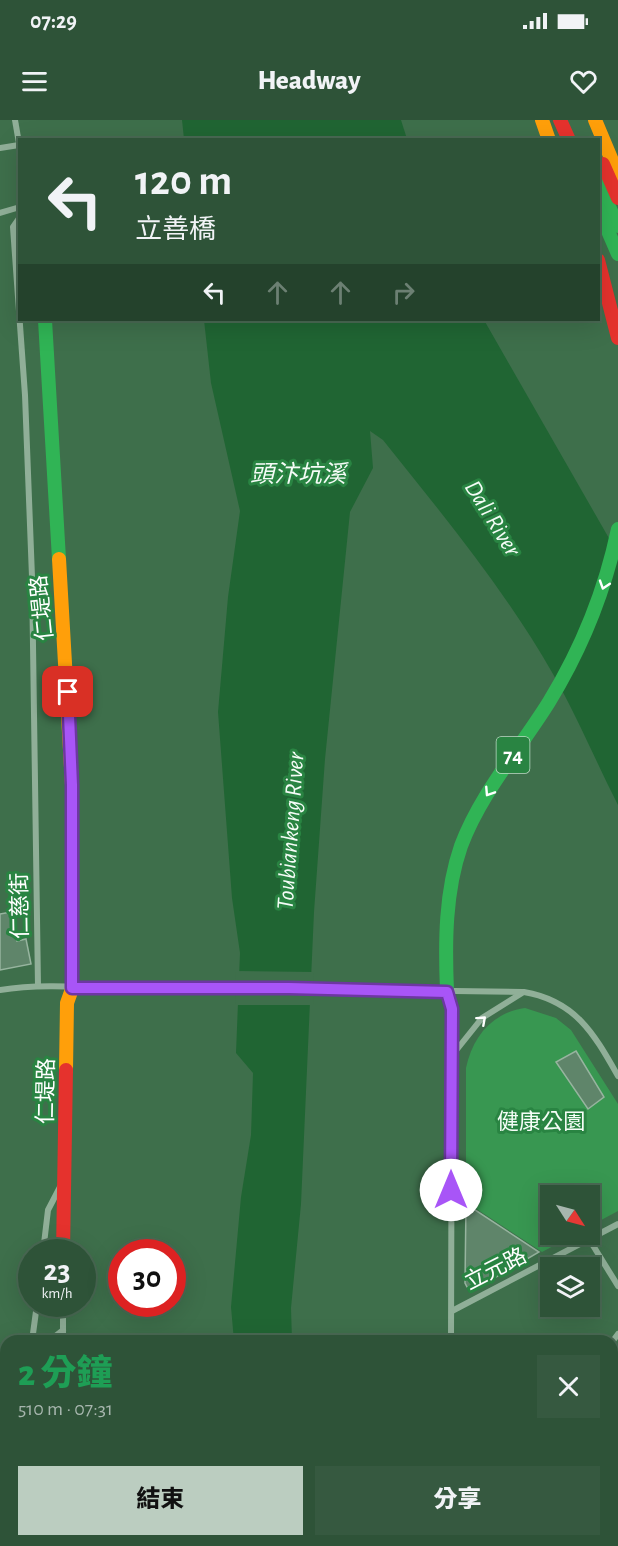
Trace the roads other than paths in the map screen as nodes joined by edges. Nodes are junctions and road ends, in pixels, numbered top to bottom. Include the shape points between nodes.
1 (15, 120) edge
2 (542, 120) edge
3 (561, 120) edge
4 (570, 120) edge
5 (584, 120) edge
6 (595, 120) edge
7 (604, 120) edge
8 (548, 138) edge
9 (568, 138) edge
10 (578, 138) edge
11 (592, 138) edge
12 (18, 140) edge
13 (18, 147) edge
14 (0, 148) edge
15 (618, 153) edge
16 (600, 158) edge
17 (618, 175) edge
18 (600, 187) edge
19 (618, 198) edge
20 (18, 208) edge
21 (0, 213) edge
22 (600, 213) edge
23 (18, 220) edge
24 (618, 226) edge
25 (618, 254) edge
26 (600, 268) edge
27 (18, 300) edge
28 (19, 321) edge
29 (45, 321) edge
30 (618, 338) edge
31 (618, 529) edge
32 (38, 986) junction
33 (72, 988) junction
34 (0, 990) edge
35 (447, 992) junction
36 (524, 992) junction
37 (450, 1058) junction
38 (618, 1076) edge
39 (64, 1181) junction
40 (618, 1224) edge
41 (600, 1233) edge
42 (45, 1239) edge
43 (63, 1239) edge
44 (578, 1245) edge
45 (593, 1245) edge
46 (618, 1286) edge
47 (452, 1311) junction
48 (35, 1317) edge
49 (63, 1317) edge
50 (63, 1329) junction
51 (33, 1335) edge
52 (56, 1335) edge
53 (63, 1335) edge
54 (451, 1335) edge

1 - 12 street
2 - 8 main road
3 - 9 main road
4 - 10 main road
5 - 11 main road
6 - 17 main road
7 - 15 main road
13 - 14 street
16 - 19 main road
18 - 24 main road
20 - 21 street
22 - 25 main road
23 - 27 street, 仁慈街 via 13,227
26 - 30 main road
28 - 32 street, 仁慈街 via 32,565
29 - 33 main road, 仁堤路 via 72,785
31 -> 35 main road, 74 via 608,573 583,639 555,694 481,805 460,849 449,896
32 - 33 street
32 - 34 street
33 - 35 street
33 - 39 main road, 仁堤路 via 67,1003
35 - 36 street
35 - 37 street via 452,1009
37 -> 36 street via 482,1018
36 - 38 street via 553,1001 577,1016 592,1032
37 - 47 street
39 - 42 street via 48,1210
39 - 43 main road, 仁堤路
40 - 41 street, 立元路
44 - 47 street, 立元路
45 - 46 street
47 - 54 street
48 - 51 street
49 - 50 street
50 - 52 street
50 - 53 street

